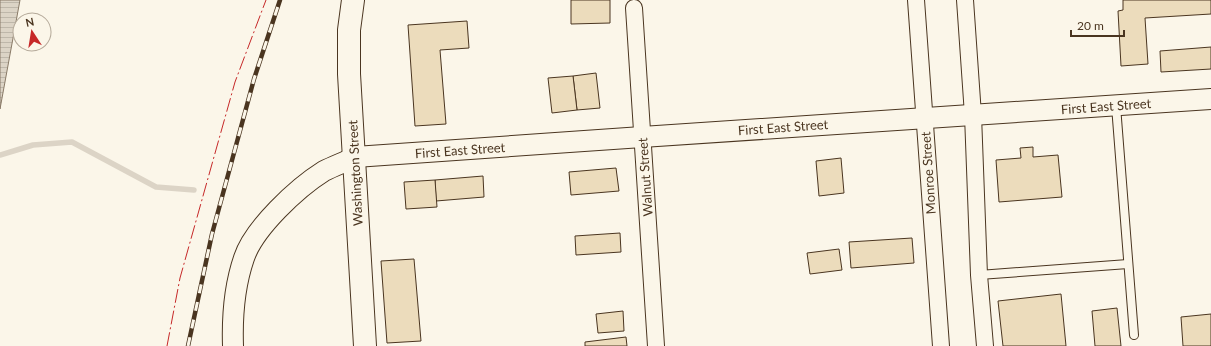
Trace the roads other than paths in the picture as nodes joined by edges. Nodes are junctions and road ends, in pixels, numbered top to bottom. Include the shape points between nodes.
1 (353, 0) edge
2 (916, 0) edge
3 (965, 0) edge
4 (634, 8) dead end
5 (1211, 99) edge
6 (1116, 106) junction
7 (973, 115) junction
8 (924, 118) junction
9 (642, 136) junction
10 (355, 157) junction
11 (1128, 264) junction
12 (979, 275) junction
13 (1134, 335) dead end
14 (233, 346) edge
15 (365, 346) edge
16 (656, 346) edge
17 (941, 346) edge
18 (985, 346) edge

1 - 10 main road, Washington Street via 349,30 349,67
2 - 8 street, Monroe Street
3 - 7 street
4 - 9 street, Walnut Street
5 - 6 street, First East Street
6 - 7 street, First East Street
6 - 11 lane
7 - 8 street, First East Street
7 - 12 street
8 - 9 street, First East Street
8 - 17 street, Monroe Street
9 - 10 street, First East Street
9 - 16 street, Walnut Street
10 - 14 street via 324,172 293,195 256,234 244,257 236,286 232,317
10 - 15 main road, Washington Street
11 - 12 lane
11 - 13 lane
12 - 18 street

